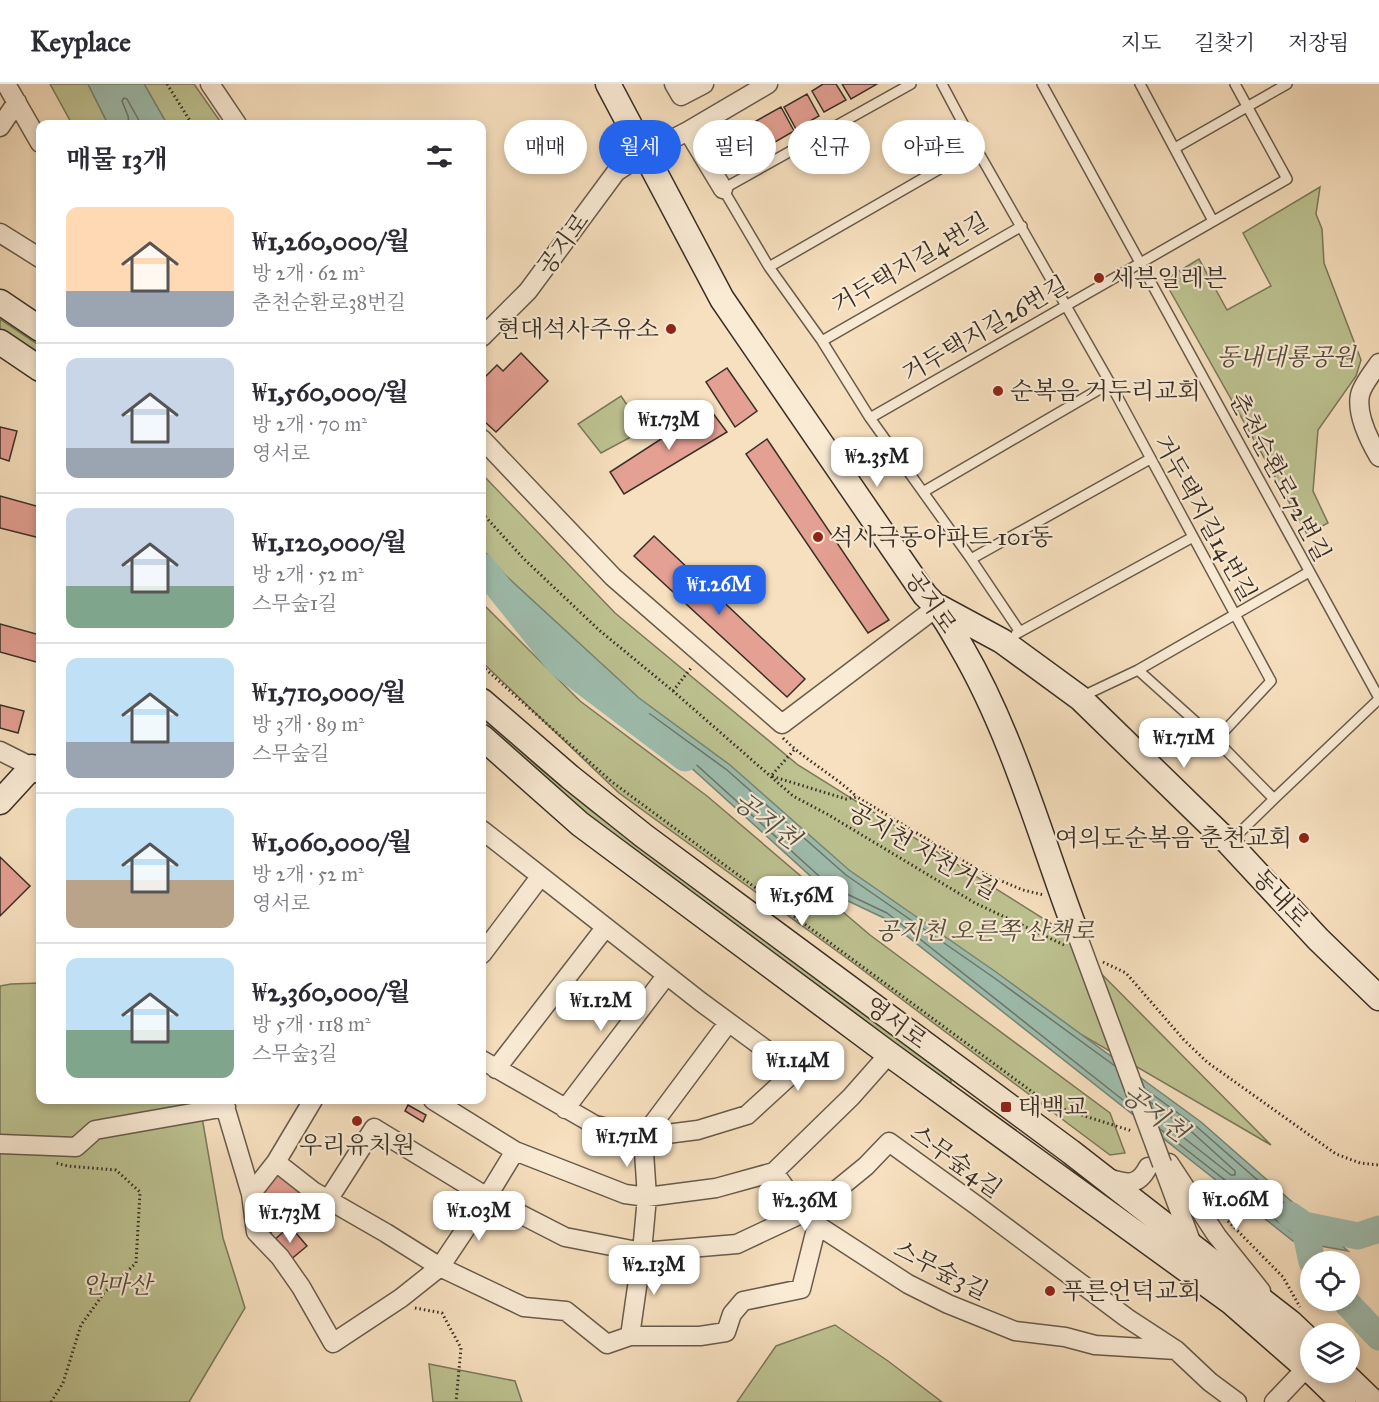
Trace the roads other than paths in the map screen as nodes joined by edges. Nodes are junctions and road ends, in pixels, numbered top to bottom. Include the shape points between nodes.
1 (6, 84) edge
2 (210, 84) edge
3 (608, 84) edge
4 (674, 84) edge
5 (704, 84) edge
6 (768, 84) edge
7 (911, 84) edge
8 (942, 84) edge
9 (1042, 84) edge
10 (1140, 84) edge
11 (1234, 84) edge
12 (1287, 84) edge
13 (17, 102) junction
14 (1247, 107) junction
15 (234, 120) edge
16 (627, 120) edge
17 (961, 120) edge
18 (0, 127) edge
19 (688, 131) junction
20 (681, 135) edge
21 (36, 136) edge
22 (1175, 148) junction
23 (985, 163) edge
24 (615, 174) edge
25 (656, 174) edge
26 (931, 174) edge
27 (723, 189) junction
28 (1213, 221) junction
29 (1022, 226) junction
30 (0, 232) edge
31 (36, 255) edge
32 (1142, 263) junction
33 (769, 267) junction
34 (0, 302) edge
35 (1065, 305) junction
36 (36, 326) edge
37 (486, 333) edge
38 (822, 341) junction
39 (0, 342) edge
40 (1379, 363) edge
41 (36, 366) edge
42 (1110, 383) junction
43 (870, 418) junction
44 (486, 444) edge
45 (1379, 457) edge
46 (1150, 459) junction
47 (923, 492) junction
48 (1193, 537) junction
49 (971, 559) junction
50 (1309, 572) junction
51 (937, 607) junction
52 (1236, 615) junction
53 (1011, 636) junction
54 (1138, 670) junction
55 (1080, 698) junction
56 (1379, 699) edge
57 (486, 704) edge
58 (1216, 740) junction
59 (486, 741) edge
60 (0, 751) edge
61 (36, 765) edge
62 (36, 768) edge
63 (1274, 800) junction
64 (0, 802) edge
65 (486, 833) edge
66 (1229, 843) junction
67 (540, 878) junction
68 (605, 928) junction
69 (1070, 935) joint
70 (486, 949) edge
71 (666, 976) junction
72 (1379, 998) edge
73 (728, 1023) junction
74 (889, 1054) junction
75 (489, 1064) edge
76 (220, 1104) edge
77 (225, 1104) edge
78 (311, 1104) edge
79 (440, 1104) edge
80 (565, 1109) junction
81 (643, 1137) junction
82 (0, 1144) edge
83 (515, 1151) junction
84 (276, 1162) junction
85 (1160, 1164) junction
86 (774, 1172) junction
87 (1103, 1176) junction
88 (251, 1194) junction
89 (488, 1197) junction
90 (646, 1197) junction
91 (328, 1200) junction
92 (810, 1219) junction
93 (1193, 1246) junction
94 (642, 1252) junction
95 (440, 1267) junction
96 (1208, 1285) junction
97 (1282, 1316) junction
98 (1300, 1333) edge
99 (630, 1336) junction
100 (1176, 1350) junction
101 (1300, 1360) edge
102 (1300, 1377) edge
103 (1325, 1383) edge
104 (1353, 1383) edge
105 (1237, 1402) edge
106 (1274, 1402) edge
107 (1343, 1402) edge
108 (1373, 1402) edge

1 - 13 street
2 - 15 street
3 - 16 street, 공지로
4 - 5 street via 681,96
6 - 19 street
7 - 27 lane
8 - 17 lane, 거두택지길14번길
9 - 32 lane, 춘천순환로72번길
10 - 22 lane
11 - 14 lane, 거두택지길26번길
12 - 14 lane
13 - 18 street
13 - 21 street
14 - 22 lane
14 - 28 lane, 거두택지길26번길 via 1287,179
19 - 20 street
19 - 27 street, 거두택지길4번길
22 - 28 lane
23 - 29 lane, 거두택지길14번길
24 - 37 street, 공지로 via 528,291
25 - 51 street, 공지로 via 722,299 925,596
26 - 33 lane
27 - 33 lane, 거두택지길4번길
28 - 32 lane, 거두택지길26번길
29 - 35 lane, 거두택지길14번길
29 - 38 lane, 거두택지길4번길
30 - 31 street
32 - 35 lane, 거두택지길26번길
32 - 50 lane, 춘천순환로72번길
33 - 38 lane, 거두택지길4번길
34 - 36 street
35 - 42 lane, 거두택지길14번길
35 - 43 lane, 거두택지길26번길
38 - 43 lane, 거두택지길4번길
39 - 41 street
40 - 45 street via 1360,393 1359,408
42 - 46 lane, 거두택지길14번길
42 - 47 lane
43 - 47 lane, 거두택지길4번길
44 - 51 street via 614,578 782,724
46 - 48 lane, 거두택지길14번길
46 - 49 lane
47 - 49 lane, 거두택지길4번길
48 - 52 lane, 거두택지길14번길
48 - 53 lane
49 - 53 lane, 거두택지길4번길
50 - 52 lane
50 - 56 lane, 춘천순환로72번길
51 - 53 street, 동내로
51 - 69 street, 공지로 via 978,676 1010,752 1064,898
52 - 54 lane
52 - 58 lane, 거두택지길14번길 via 1271,681
53 - 55 street, 동내로
54 - 55 lane
54 - 58 lane
55 - 66 street, 동내로
56 - 63 lane, 춘천순환로72번길
57 - 87 street, 영서로 via 644,836
58 - 63 lane
59 - 74 street, 영서로 via 580,824
60 - 61 street
62 - 64 street
63 - 66 lane, 춘천순환로72번길
65 - 67 street
66 - 72 street, 동내로
67 - 68 street
67 - 70 street
68 - 71 street
68 - 75 street
69 - 85 street, bridge
71 - 73 street
71 - 80 street
73 - 81 street
73 - 81 street via 795,1071 747,1115 698,1130
74 - 86 street
74 - 96 street, 영서로
75 - 80 street
76 - 82 street via 95,1130 76,1147
77 - 88 street
78 - 84 street
79 - 83 street
80 - 81 street via 595,1125
81 - 90 street
83 - 89 street
83 - 90 street via 625,1194
84 - 88 street
84 - 91 street
85 - 87 street via 1133,1182
85 - 93 street
85 - 97 street
86 - 90 street via 716,1188
86 - 92 street
87 - 93 street, 영서로
88 - 95 street via 256,1232 301,1287 333,1343
89 - 91 street, 스무숲4길 via 374,1128
89 - 94 street, 스무숲4길 via 565,1237
89 - 95 street
90 - 94 street
91 - 95 street
92 - 94 street, 스무숲4길 via 737,1244
92 - 99 street via 801,1289 743,1301 732,1314 726,1332
92 - 100 street, 스무숲3길 via 908,1284 1016,1331 1095,1345
92 - 100 street, 스무숲4길 via 889,1142
93 - 96 street
93 - 97 street, 영서로
94 - 99 street
95 - 99 street via 524,1307 566,1311 607,1344
96 - 101 street, 영서로
97 - 98 street, 영서로
100 - 105 street, 스무숲4길
102 - 106 street
103 - 107 street, 영서로
104 - 108 street

